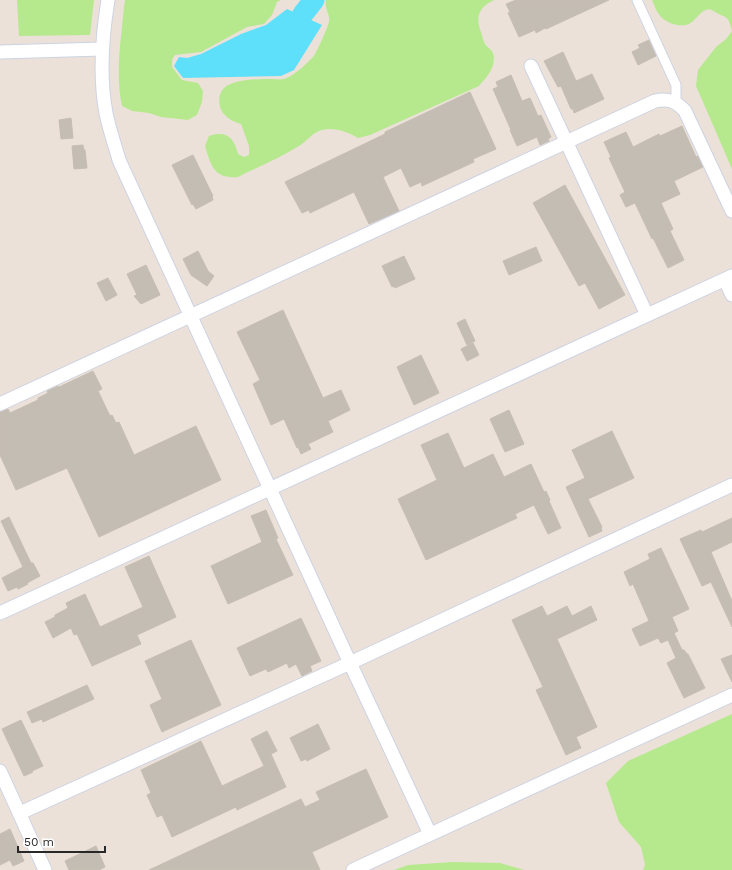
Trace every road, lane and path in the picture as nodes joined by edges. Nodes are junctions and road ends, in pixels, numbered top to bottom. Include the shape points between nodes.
1 (108, 0) edge
2 (637, 0) edge
3 (102, 48) junction
4 (0, 52) edge
5 (531, 66) dead end
6 (676, 102) junction
7 (567, 142) junction
8 (732, 211) edge
9 (728, 278) edge
10 (732, 295) edge
11 (647, 314) junction
12 (190, 316) junction
13 (0, 404) edge
14 (732, 485) edge
15 (271, 489) junction
16 (0, 613) edge
17 (350, 663) junction
18 (732, 695) edge
19 (0, 771) edge
20 (20, 813) junction
21 (430, 834) junction
22 (45, 870) edge
23 (353, 870) edge

1 - 3 street
2 - 6 street via 676,85
3 - 4 street
3 - 12 street via 106,112 119,160
5 - 7 street
6 - 7 street via 669,99 655,101
6 - 8 street via 689,117
7 - 11 street
7 - 12 street
9 - 10 street
9 - 11 street
11 - 15 street
12 - 13 street
12 - 15 street
14 - 17 street
15 - 16 street
15 - 17 street
17 - 20 street
17 - 21 street
18 - 21 street
19 - 20 street
20 - 22 street
21 - 23 street

